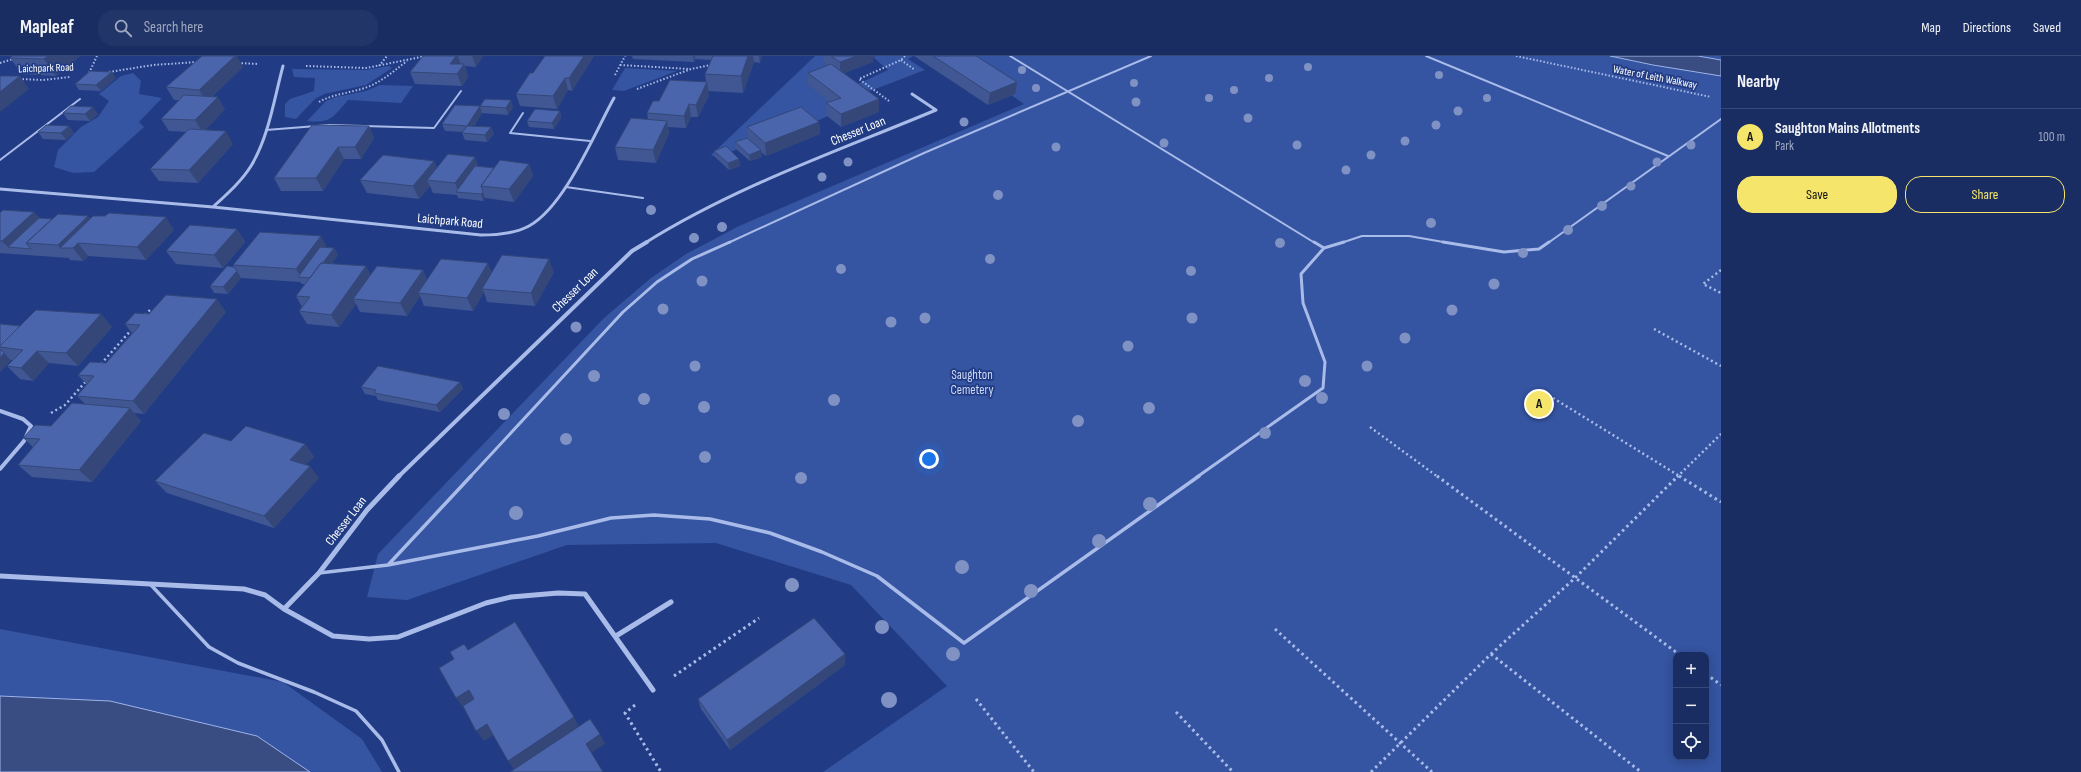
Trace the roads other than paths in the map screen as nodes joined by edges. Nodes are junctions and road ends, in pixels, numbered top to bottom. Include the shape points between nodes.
1 (1010, 56) edge
2 (1151, 56) edge
3 (1426, 56) edge
4 (283, 66) road end
5 (461, 91) dead end
6 (1070, 92) junction
7 (912, 94) dead end
8 (614, 98) road end
9 (80, 99) dead end
10 (523, 113) edge
11 (1721, 119) edge
12 (266, 130) junction
13 (590, 141) junction
14 (1668, 156) junction
15 (0, 160) edge
16 (566, 187) junction
17 (0, 189) edge
18 (643, 198) dead end
19 (213, 207) junction
20 (1324, 248) junction
21 (0, 411) edge
22 (0, 469) edge
23 (388, 565) junction
24 (320, 573) junction
25 (0, 576) edge
26 (151, 585) junction
27 (671, 602) dead end
28 (284, 609) junction
29 (616, 636) junction
30 (653, 690) dead end
31 (399, 772) edge

1 - 6 lane
2 - 6 lane
3 - 14 lane
4 - 12 street
5 - 12 lane via 434,128 336,124 296,125
6 - 20 lane
6 - 23 lane via 924,153 692,259 657,282 623,312
7 - 24 street, Chesser Loan via 936,110 725,198 661,232 632,252 414,460 367,510
8 - 13 street, Laichpark Road
9 - 15 lane
10 - 13 lane via 510,133
11 - 14 lane
12 - 19 street via 251,166
13 - 16 street, Laichpark Road
14 - 20 lane via 1540,249 1504,252 1409,236 1362,236
16 - 18 lane
16 - 19 street, Laichpark Road via 544,214 530,226 507,234 481,234
17 - 19 street, Laichpark Road
20 - 23 lane via 1301,274 1303,303 1325,362 1323,388 964,643 877,576 770,533 710,519 654,515 611,518 538,536
21 - 22 street via 23,419 30,426 24,441
23 - 24 lane
24 - 28 street, Chesser Loan
25 - 26 street
26 - 28 street via 244,589 265,595
26 - 31 lane via 209,647 238,662 356,711 382,740
27 - 29 street
28 - 29 street via 333,636 390,638 486,603 511,597 558,593 585,594
29 - 30 street

